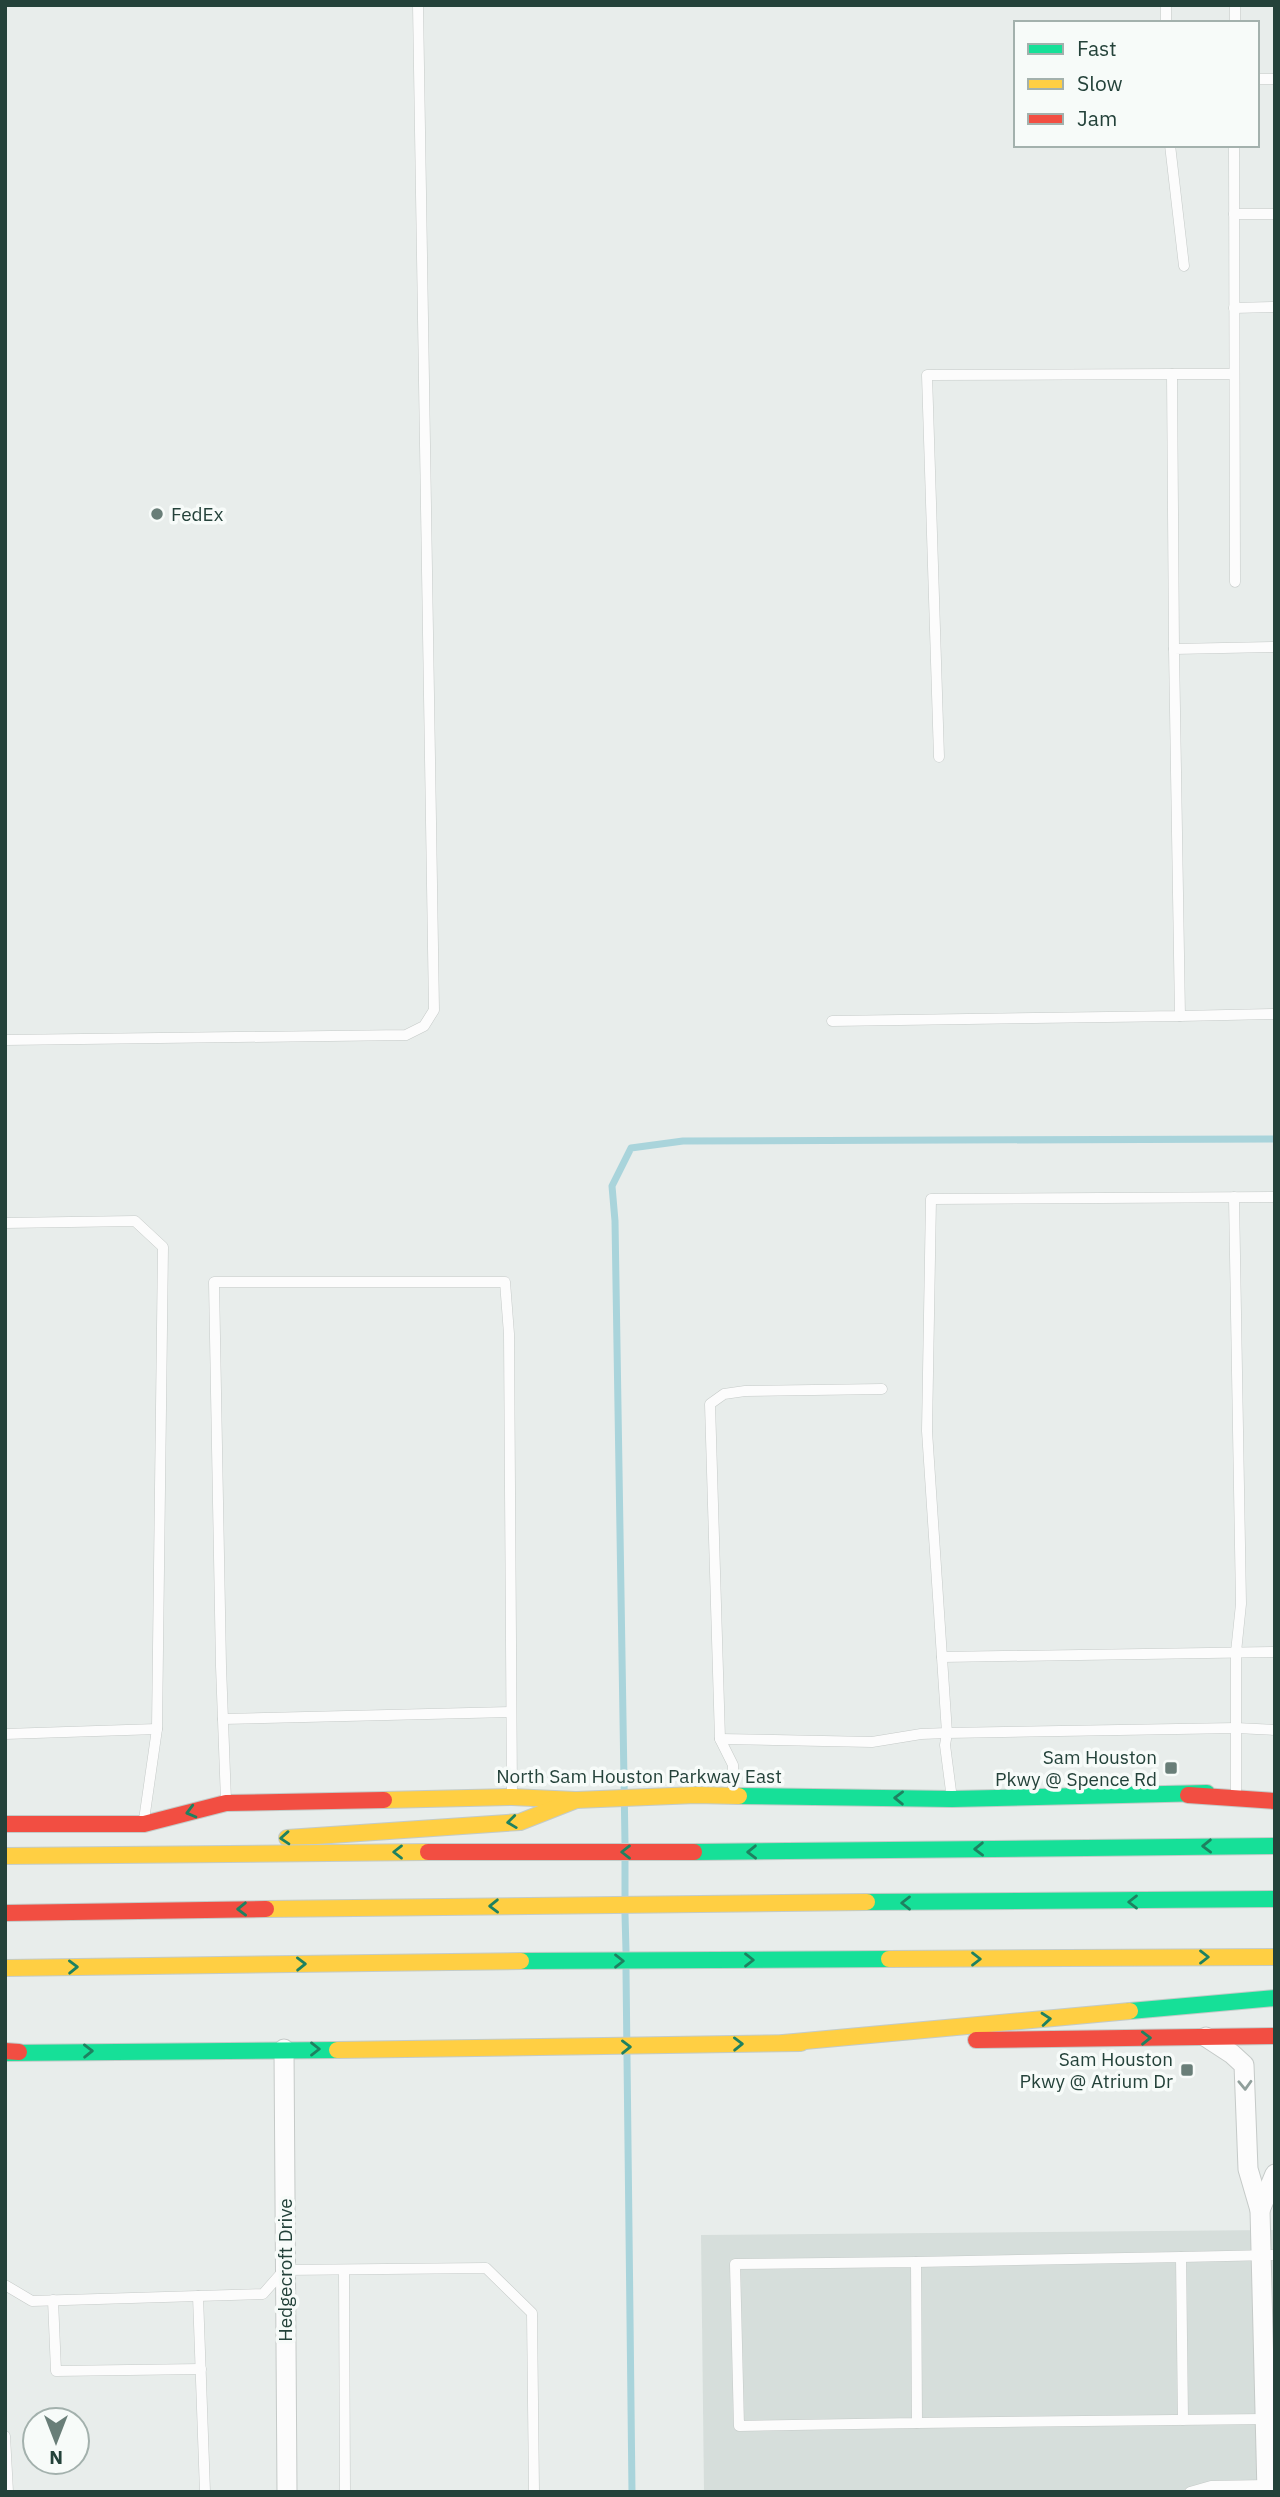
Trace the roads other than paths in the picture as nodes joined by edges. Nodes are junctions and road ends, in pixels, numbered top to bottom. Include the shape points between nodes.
1 (418, 5) edge
2 (1170, 147) edge
3 (1234, 147) edge
4 (1234, 214) junction
5 (1275, 214) edge
6 (1184, 266) dead end
7 (1275, 307) edge
8 (1234, 308) junction
9 (1172, 374) junction
10 (1233, 374) junction
11 (1235, 582) dead end
12 (1275, 647) edge
13 (1174, 649) junction
14 (939, 757) dead end
15 (1275, 1014) edge
16 (1180, 1016) junction
17 (832, 1021) dead end
18 (5, 1040) edge
19 (1234, 1197) junction
20 (1275, 1197) edge
21 (5, 1223) edge
22 (882, 1389) dead end
23 (1236, 1652) junction
24 (1275, 1652) edge
25 (942, 1657) junction
26 (511, 1712) junction
27 (223, 1719) junction
28 (1236, 1728) junction
29 (158, 1729) junction
30 (1275, 1730) edge
31 (947, 1733) junction
32 (5, 1734) edge
33 (720, 1739) junction
34 (1236, 1790) junction
35 (1275, 1790) edge
36 (1188, 1795) junction
37 (733, 1796) junction
38 (512, 1797) junction
39 (952, 1798) junction
40 (576, 1800) junction
41 (1275, 1801) edge
42 (226, 1802) junction
43 (5, 1824) edge
44 (144, 1824) junction
45 (1275, 1846) edge
46 (5, 1856) edge
47 (1275, 1899) edge
48 (5, 1913) edge
49 (1275, 1957) edge
50 (5, 1968) edge
51 (1275, 1998) edge
52 (1275, 2036) edge
53 (1205, 2037) junction
54 (783, 2043) junction
55 (284, 2049) junction
56 (10, 2052) edge
57 (1275, 2174) edge
58 (1260, 2210) junction
59 (1268, 2255) edge
60 (1181, 2257) junction
61 (916, 2262) junction
62 (284, 2270) junction
63 (344, 2271) junction
64 (6, 2288) edge
65 (198, 2296) junction
66 (53, 2300) junction
67 (201, 2369) junction
68 (1265, 2419) junction
69 (1183, 2420) junction
70 (917, 2423) junction
71 (5, 2437) edge
72 (1269, 2480) edge
73 (8, 2492) edge
74 (205, 2492) edge
75 (287, 2492) edge
76 (345, 2492) edge
77 (534, 2492) edge
78 (1190, 2492) edge

1 - 18 lane via 434,1010 424,1026 406,1035
2 - 6 lane
3 - 4 lane
4 - 5 lane
4 - 8 lane
7 - 8 lane
8 - 10 lane
9 - 10 lane
9 - 13 lane
9 - 14 lane via 927,375
10 - 11 lane
12 - 13 lane
13 - 16 lane
15 - 16 lane
16 - 17 lane
19 - 20 lane
19 - 23 lane via 1241,1604
19 - 25 lane via 930,1199 927,1431
21 - 29 lane via 135,1221 163,1247
22 - 33 lane via 745,1391 724,1394 710,1404
23 - 24 lane
23 - 25 lane
23 - 28 lane
25 - 31 lane
26 - 27 lane
26 - 27 lane via 505,1282 214,1282
26 - 38 lane
27 - 42 lane
28 - 30 lane
28 - 31 lane
28 - 34 lane
29 - 32 lane
29 - 44 lane
31 - 33 lane via 872,1742
31 - 39 lane
33 - 37 lane via 733,1765
34 - 35 main road, North Sam Houston Parkway East
34 - 36 main road, North Sam Houston Parkway East
36 - 39 main road, North Sam Houston Parkway East
36 - 41 main road
39 -> 37 main road, North Sam Houston Parkway East
37 - 40 main road, North Sam Houston Parkway East
38 - 40 main road, North Sam Houston Parkway East
38 - 42 main road, North Sam Houston Parkway East
40 -> 46 main road via 520,1822
42 -> 44 main road, North Sam Houston Parkway East
43 - 44 main road, North Sam Houston Parkway East
45 -> 46 main road, bridge
47 -> 48 main road
50 -> 49 main road
54 -> 51 main road
52 - 53 main road
54 -> 53 main road
53 -> 58 street via 1244,2065 1248,2169
55 -> 54 main road
56 -> 55 main road
55 - 62 street, Hedgecroft Drive
57 - 58 street
58 - 59 street
59 - 60 lane
59 - 68 street
60 - 61 lane
60 - 69 lane
61 - 70 lane
61 - 70 lane via 735,2264 740,2426
62 - 63 lane
62 - 65 lane via 263,2294
62 - 75 street, Hedgecroft Drive
63 - 76 lane
63 - 77 lane via 486,2269 533,2313
64 - 66 lane via 32,2301
65 - 66 lane
65 - 67 lane
66 - 67 lane via 56,2371
67 - 74 lane
68 - 69 lane
68 - 72 street
69 - 70 lane
71 - 73 lane
72 - 78 lane

